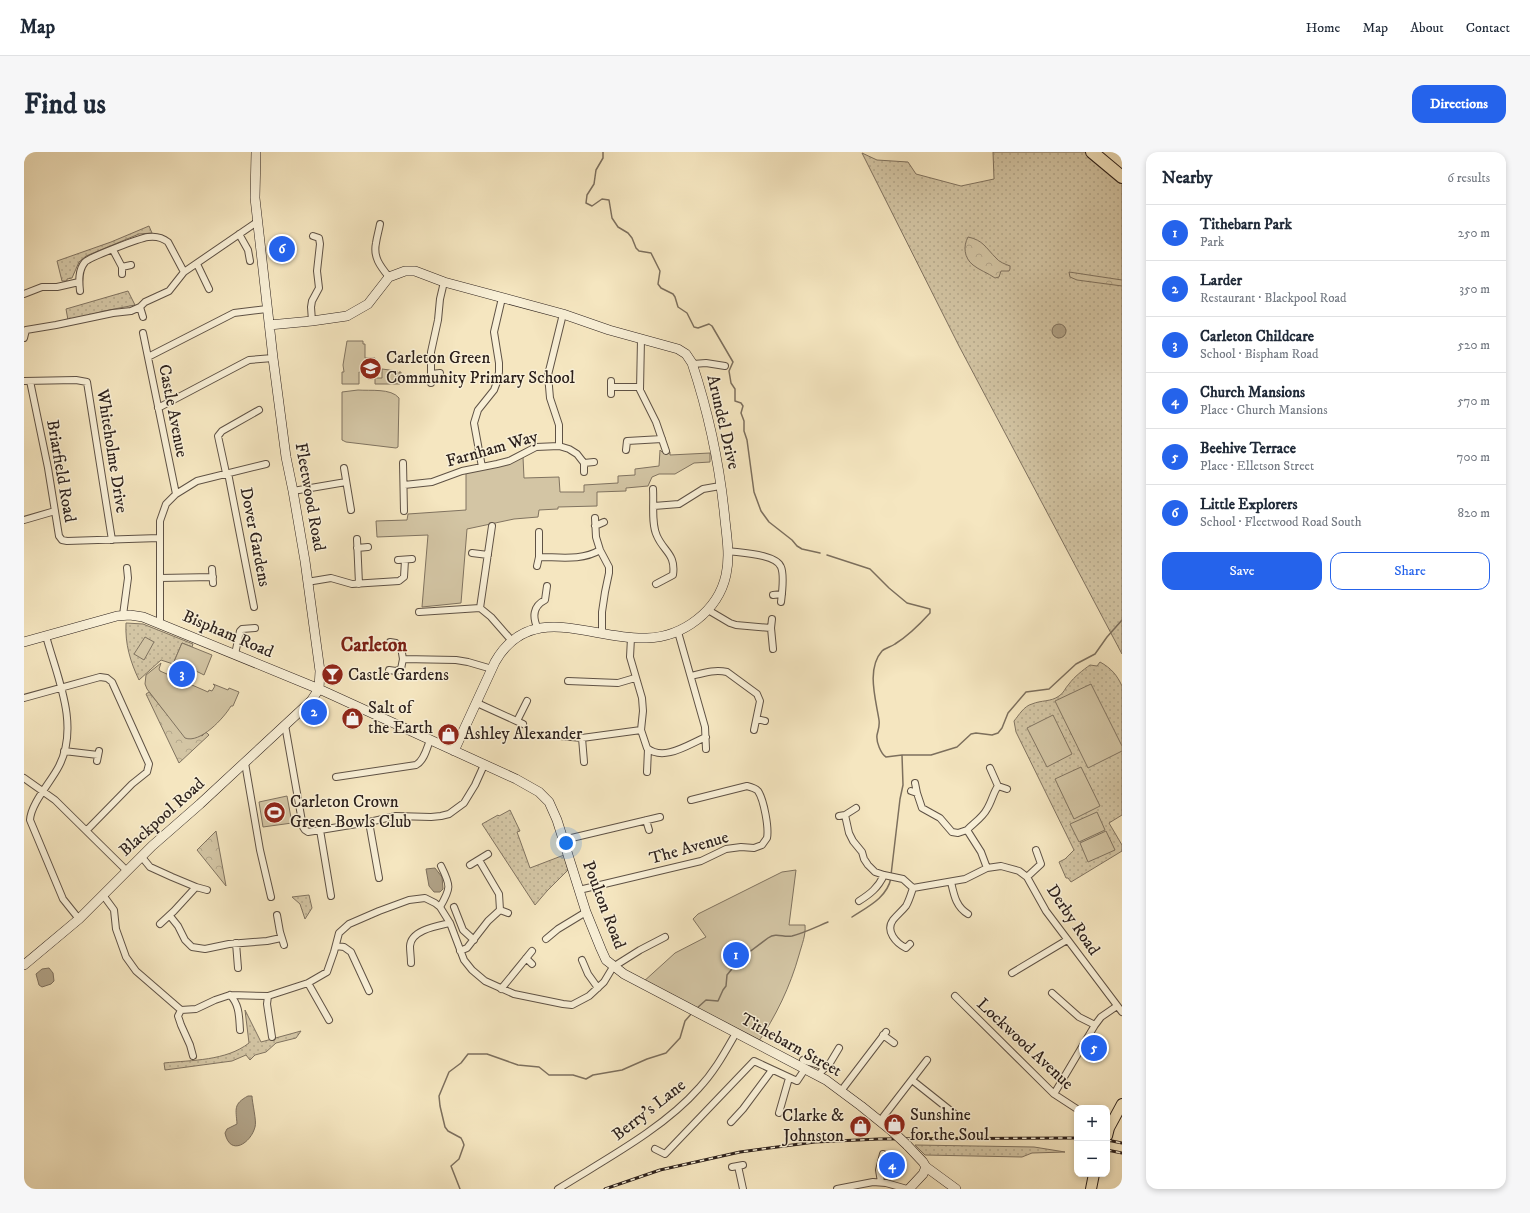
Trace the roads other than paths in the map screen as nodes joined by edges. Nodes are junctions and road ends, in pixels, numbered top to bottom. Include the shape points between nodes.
1 (256, 152) edge
2 (1092, 152) edge
3 (1122, 177) edge
4 (257, 222) junction
5 (380, 224) dead end
6 (379, 232) junction
7 (386, 232) dead end
8 (239, 234) junction
9 (318, 236) dead end
10 (113, 250) junction
11 (250, 261) dead end
12 (197, 264) junction
13 (130, 265) dead end
14 (122, 267) junction
15 (184, 272) junction
16 (122, 274) dead end
17 (389, 277) junction
18 (204, 281) junction
19 (79, 282) junction
20 (444, 282) junction
21 (198, 286) dead end
22 (209, 288) dead end
23 (80, 292) dead end
24 (24, 294) edge
25 (502, 298) junction
26 (140, 308) junction
27 (267, 310) junction
28 (563, 314) junction
29 (143, 318) dead end
30 (312, 321) junction
31 (269, 325) junction
32 (25, 330) edge
33 (143, 333) dead end
34 (24, 338) edge
35 (641, 339) junction
36 (148, 357) junction
37 (273, 358) junction
38 (693, 364) junction
39 (725, 366) dead end
40 (431, 374) junction
41 (440, 374) dead end
42 (27, 381) edge
43 (431, 384) dead end
44 (611, 387) dead end
45 (640, 387) junction
46 (158, 408) junction
47 (259, 410) dead end
48 (662, 439) junction
49 (559, 446) junction
50 (626, 450) dead end
51 (666, 451) dead end
52 (584, 462) junction
53 (594, 462) dead end
54 (403, 463) dead end
55 (266, 464) dead end
56 (482, 467) junction
57 (344, 468) dead end
58 (584, 472) dead end
59 (227, 473) junction
60 (346, 482) junction
61 (404, 485) junction
62 (720, 486) junction
63 (653, 489) dead end
64 (293, 491) junction
65 (176, 494) junction
66 (654, 506) junction
67 (351, 510) dead end
68 (54, 511) junction
69 (404, 511) dead end
70 (595, 518) dead end
71 (24, 520) edge
72 (604, 522) dead end
73 (492, 526) dead end
74 (595, 526) junction
75 (546, 536) dead end
76 (159, 538) junction
77 (357, 539) dead end
78 (112, 540) junction
79 (368, 547) dead end
80 (358, 548) junction
81 (600, 550) junction
82 (728, 551) junction
83 (472, 553) dead end
84 (488, 555) junction
85 (539, 557) junction
86 (405, 560) dead end
87 (537, 566) dead end
88 (127, 568) dead end
89 (212, 569) dead end
90 (160, 578) junction
91 (307, 582) junction
92 (360, 584) junction
93 (656, 584) dead end
94 (547, 586) dead end
95 (782, 594) junction
96 (773, 595) dead end
97 (782, 602) dead end
98 (254, 607) dead end
99 (480, 608) junction
100 (708, 610) junction
101 (419, 612) dead end
102 (124, 615) junction
103 (772, 619) dead end
104 (160, 623) junction
105 (255, 628) dead end
106 (771, 628) junction
107 (538, 629) junction
108 (678, 632) junction
109 (602, 634) junction
110 (46, 636) junction
111 (631, 638) junction
112 (512, 641) junction
113 (24, 642) edge
114 (390, 642) dead end
115 (773, 649) dead end
116 (235, 654) junction
117 (403, 659) junction
118 (492, 669) junction
119 (389, 670) dead end
120 (691, 676) junction
121 (635, 678) junction
122 (568, 681) dead end
123 (60, 688) junction
124 (319, 689) junction
125 (764, 693) dead end
126 (758, 697) junction
127 (24, 698) edge
128 (527, 701) dead end
129 (477, 703) junction
130 (757, 719) junction
131 (765, 721) dead end
132 (285, 725) junction
133 (641, 730) junction
134 (754, 730) dead end
135 (549, 735) dead end
136 (706, 737) junction
137 (582, 738) junction
138 (430, 740) junction
139 (706, 748) dead end
140 (648, 749) junction
141 (64, 751) junction
142 (454, 751) junction
143 (98, 756) dead end
144 (584, 762) dead end
145 (245, 763) junction
146 (484, 764) junction
147 (990, 768) dead end
148 (647, 772) dead end
149 (336, 777) dead end
150 (24, 778) edge
151 (915, 783) dead end
152 (998, 786) junction
153 (1007, 789) dead end
154 (43, 791) junction
155 (691, 800) dead end
156 (856, 808) dead end
157 (660, 817) dead end
158 (646, 820) junction
159 (369, 822) junction
160 (87, 830) junction
161 (320, 830) junction
162 (649, 830) dead end
163 (967, 830) junction
164 (563, 840) junction
165 (1036, 850) dead end
166 (488, 854) dead end
167 (141, 856) junction
168 (479, 860) junction
169 (470, 865) dead end
170 (441, 866) dead end
171 (987, 868) junction
172 (127, 871) junction
173 (885, 876) junction
174 (1027, 877) junction
175 (379, 878) dead end
176 (951, 882) junction
177 (196, 886) junction
178 (913, 888) junction
179 (207, 890) dead end
180 (579, 890) junction
181 (103, 895) junction
182 (331, 896) dead end
183 (271, 897) dead end
184 (858, 902) dead end
185 (440, 907) junction
186 (454, 907) dead end
187 (500, 910) junction
188 (961, 910) junction
189 (586, 912) junction
190 (508, 913) dead end
191 (968, 914) dead end
192 (277, 915) dead end
193 (170, 916) junction
194 (957, 917) dead end
195 (79, 919) junction
196 (450, 923) junction
197 (160, 924) dead end
198 (665, 937) dead end
199 (281, 938) junction
200 (474, 940) junction
201 (546, 940) dead end
202 (1067, 940) junction
203 (236, 944) junction
204 (284, 945) dead end
205 (336, 946) junction
206 (460, 951) junction
207 (532, 951) dead end
208 (907, 955) dead end
209 (526, 958) junction
210 (582, 960) dead end
211 (411, 963) dead end
212 (532, 964) dead end
213 (24, 965) edge
214 (614, 967) junction
215 (238, 968) dead end
216 (1012, 973) dead end
217 (308, 983) junction
218 (598, 988) junction
219 (501, 989) junction
220 (369, 992) dead end
221 (1052, 993) dead end
222 (230, 995) junction
223 (268, 996) junction
224 (954, 996) dead end
225 (1117, 1006) junction
226 (180, 1010) junction
227 (1122, 1012) edge
228 (329, 1020) dead end
229 (1095, 1025) junction
230 (240, 1030) dead end
231 (736, 1033) junction
232 (272, 1037) dead end
233 (894, 1043) dead end
234 (839, 1048) dead end
235 (193, 1056) dead end
236 (927, 1060) dead end
237 (804, 1065) junction
238 (825, 1068) junction
239 (772, 1070) junction
240 (818, 1075) junction
241 (789, 1078) junction
242 (912, 1080) junction
243 (841, 1091) junction
244 (1054, 1094) junction
245 (1122, 1104) edge
246 (1074, 1107) edge
247 (779, 1113) dead end
248 (956, 1115) dead end
249 (880, 1121) junction
250 (731, 1122) dead end
251 (1110, 1127) edge
252 (655, 1149) dead end
253 (883, 1154) dead end
254 (738, 1166) dead end
255 (924, 1170) junction
256 (1093, 1177) edge
257 (880, 1182) junction
258 (558, 1189) edge
259 (743, 1189) edge
260 (837, 1189) edge
261 (908, 1189) edge
262 (956, 1189) edge
263 (1091, 1189) edge

1 - 4 main road, Fleetwood Road
2 - 3 highway
4 - 8 street
4 - 27 main road, Fleetwood Road
5 - 6 street
6 - 7 street
6 - 17 street via 376,257
8 - 11 street via 248,250
8 - 12 street
9 - 30 street via 319,288 312,301
10 - 14 street
10 - 15 street via 149,237 164,239
10 - 19 street via 86,261 81,269
12 - 15 street
12 - 18 street
13 - 14 street
14 - 16 street
15 - 26 street via 169,291 146,302
17 - 20 main road, Arundel Drive via 404,270 415,271
17 - 30 main road via 372,299 356,311 340,317
18 - 21 street
18 - 22 street
19 - 23 street
19 - 24 street via 57,287 42,287
20 - 25 main road, Arundel Drive
20 - 40 street via 431,352
25 - 28 main road, Arundel Drive
25 - 56 street via 494,332 499,372 497,382 494,390 478,410 474,424
26 - 29 street
26 - 32 street
27 - 31 main road, Fleetwood Road
27 - 36 street via 234,313
28 - 35 main road, Arundel Drive
28 - 49 street via 548,375 550,398 559,425
30 - 31 main road
31 - 37 main road, Fleetwood Road
32 - 34 street
33 - 36 street, Castle Avenue
35 - 38 main road, Arundel Drive via 681,350
35 - 45 street
36 - 46 street, Castle Avenue
37 - 46 street via 249,360
37 - 64 main road, Fleetwood Road
38 - 39 street
38 - 62 main road, Arundel Drive via 707,415
40 - 41 street
40 - 43 street
42 - 68 street, Briarfield Road via 48,468
42 - 78 street, Whiteholme Drive via 87,382
44 - 45 street
45 - 48 street
46 - 65 street, Castle Avenue
47 - 59 street, Dover Gardens via 222,431 218,436
48 - 50 street via 629,441 626,442
48 - 51 street
49 - 52 street, Farnham Way via 573,451
49 - 56 street, Farnham Way via 536,447 509,461
52 - 53 street
52 - 58 street
54 - 61 street
55 - 59 street
56 - 61 street, Farnham Way via 451,474 432,482
57 - 60 street
59 - 65 street via 197,481
59 - 98 street, Dover Gardens
60 - 64 street
60 - 67 street
61 - 69 street
62 - 66 street via 703,489 679,504
62 - 82 main road, Arundel Drive
63 - 66 street
64 - 91 main road, Fleetwood Road
65 - 76 street via 163,511
66 - 93 street via 657,536 673,562 675,577
68 - 71 street
68 - 78 street, Briarfield Road via 62,540
70 - 74 street
72 - 74 street
73 - 84 street
74 - 81 street
75 - 85 street via 539,535
76 - 78 street, Briarfield Road
76 - 90 street
77 - 80 street
79 - 80 street
80 - 92 street
81 - 85 street via 572,558
81 - 109 street via 609,567 602,612
82 - 95 street via 778,562 782,568
82 - 100 main road, Arundel Drive via 723,585
83 - 84 street
84 - 99 street
85 - 87 street
86 - 92 street via 402,580
88 - 102 street via 128,585
89 - 90 street via 213,580
90 - 104 street
91 - 92 street via 331,578
91 - 124 main road, Fleetwood Road via 320,671
94 - 107 street via 545,600 536,608 535,623
95 - 96 street
95 - 97 street
99 - 101 street
99 - 112 street
100 - 106 street via 736,625
100 - 108 main road, Arundel Drive
102 - 104 main road, Bispham Road via 143,617
102 - 110 main road, Bispham Road
103 - 106 street
104 - 116 main road, Bispham Road
105 - 116 street via 242,629
106 - 115 street
107 - 109 main road, Arundel Drive via 555,626
107 - 112 main road, Arundel Drive
108 - 111 main road, Arundel Drive via 661,637
108 - 120 street
109 - 111 main road, Arundel Drive
110 - 113 main road, Bispham Road
110 - 123 street
111 - 121 street via 630,657
112 - 118 main road, Arundel Drive via 499,655
114 - 117 street via 402,647
116 - 124 main road, Bispham Road
117 - 118 street via 456,660
117 - 119 street via 401,669
118 - 129 main road, Arundel Drive
120 - 126 street via 715,670 727,672
120 - 136 street
121 - 122 street via 580,685
121 - 133 street via 642,698
123 - 127 street
123 - 141 street via 68,719
123 - 160 street via 100,677 110,679 149,764 147,772
124 - 132 main road, Blackpool Road via 311,701
124 - 138 main road, Poulton Road
125 - 126 street
126 - 130 street via 760,701
128 - 129 street via 520,722
129 - 142 main road, Arundel Drive
130 - 131 street
130 - 134 street
132 - 145 main road, Blackpool Road
132 - 161 street via 303,827 308,832
133 - 137 street
133 - 140 street
135 - 137 street via 561,740
136 - 139 street
136 - 140 street via 668,753 657,754
137 - 144 street
138 - 142 main road, Poulton Road
138 - 149 street via 419,764
140 - 148 street
141 - 143 street
141 - 154 street via 59,766
142 - 146 main road, Poulton Road
145 - 167 main road, Blackpool Road
145 - 183 street
146 - 159 street via 476,785 464,803 449,814 431,817 396,816
146 - 164 main road, Poulton Road via 544,796 557,820
147 - 152 street
150 - 154 street
151 - 163 street via 914,792 922,808 940,818 952,832
152 - 153 street
152 - 163 street via 986,811
154 - 160 street
154 - 195 street via 32,810 30,820 63,900
155 - 180 street, The Avenue via 701,801 747,786 755,789 763,804 767,838 762,845 754,848 726,849 701,861
156 - 173 street via 842,815 849,833 868,865 875,872
157 - 158 street
158 - 162 street
158 - 164 street
159 - 161 street
159 - 175 street
160 - 172 street
161 - 182 street
163 - 171 street via 981,852
164 - 180 main road, Poulton Road
165 - 174 street via 1041,864
166 - 168 street
167 - 172 main road, Blackpool Road
167 - 177 street via 150,867
168 - 169 street
168 - 187 street via 499,894
170 - 185 street via 449,882 447,894
171 - 174 street, Derby Road via 1011,868
171 - 176 street via 965,879
172 - 181 main road, Blackpool Road
173 - 178 street via 903,879
173 - 184 street via 879,886
174 - 202 street, Derby Road via 1046,911
176 - 178 street
176 - 188 street
177 - 179 street
177 - 193 street
178 - 208 street via 906,905 890,928 896,940 908,946
180 - 189 main road, Poulton Road
181 - 195 main road, Blackpool Road
181 - 226 street via 114,910 116,929 126,957 136,971
185 - 196 street
185 - 205 street via 425,898 409,900 379,911 349,924 339,933
186 - 200 street via 463,930
187 - 190 street
187 - 200 street
188 - 191 street
188 - 194 street
189 - 201 street via 558,929
189 - 214 main road, Poulton Road via 604,957
192 - 199 street
193 - 197 street
193 - 203 street via 192,947 205,949
195 - 213 main road, Blackpool Road
196 - 206 street
196 - 211 street via 420,932 414,937 410,945
198 - 214 street
199 - 203 street
199 - 204 street
200 - 206 street
202 - 216 street
202 - 225 street, Derby Road
203 - 215 street
205 - 217 street via 327,972
205 - 220 street via 344,947 351,952
206 - 219 street via 472,970 485,981
207 - 209 street
209 - 212 street
209 - 219 street
210 - 218 street
214 - 218 street
214 - 231 main road, Tithebarn Street
217 - 223 street
217 - 228 street
218 - 219 street via 572,1005 514,994
221 - 229 street via 1079,1017
222 - 223 street
222 - 226 street via 196,1009
222 - 230 street via 238,1009
223 - 232 street
224 - 244 street, Lockwood Avenue
225 - 227 street, Derby Road
225 - 229 street via 1101,1017
226 - 235 street via 180,1025
229 - 244 street
231 - 237 main road, Tithebarn Street
231 - 258 street, Berry's Lane via 710,1075 676,1110 622,1149
233 - 243 street via 885,1033
234 - 238 street
236 - 242 street
237 - 238 street via 821,1064
237 - 240 main road, Tithebarn Street
237 - 241 street via 797,1081
238 - 240 street
239 - 241 street
239 - 250 street via 744,1109
239 - 252 street via 754,1061 665,1154
240 - 243 main road, Tithebarn Street
241 - 247 street
242 - 248 street
242 - 249 street
243 - 249 main road, Tithebarn Street
244 - 246 street, Lockwood Avenue
245 - 251 main road
249 - 255 main road, Tithebarn Street, bridge via 923,1162
253 - 257 street via 879,1170
254 - 259 street
255 - 261 main road
255 - 262 main road, Tithebarn Street via 938,1174
256 - 263 main road
257 - 260 street
257 - 261 street

